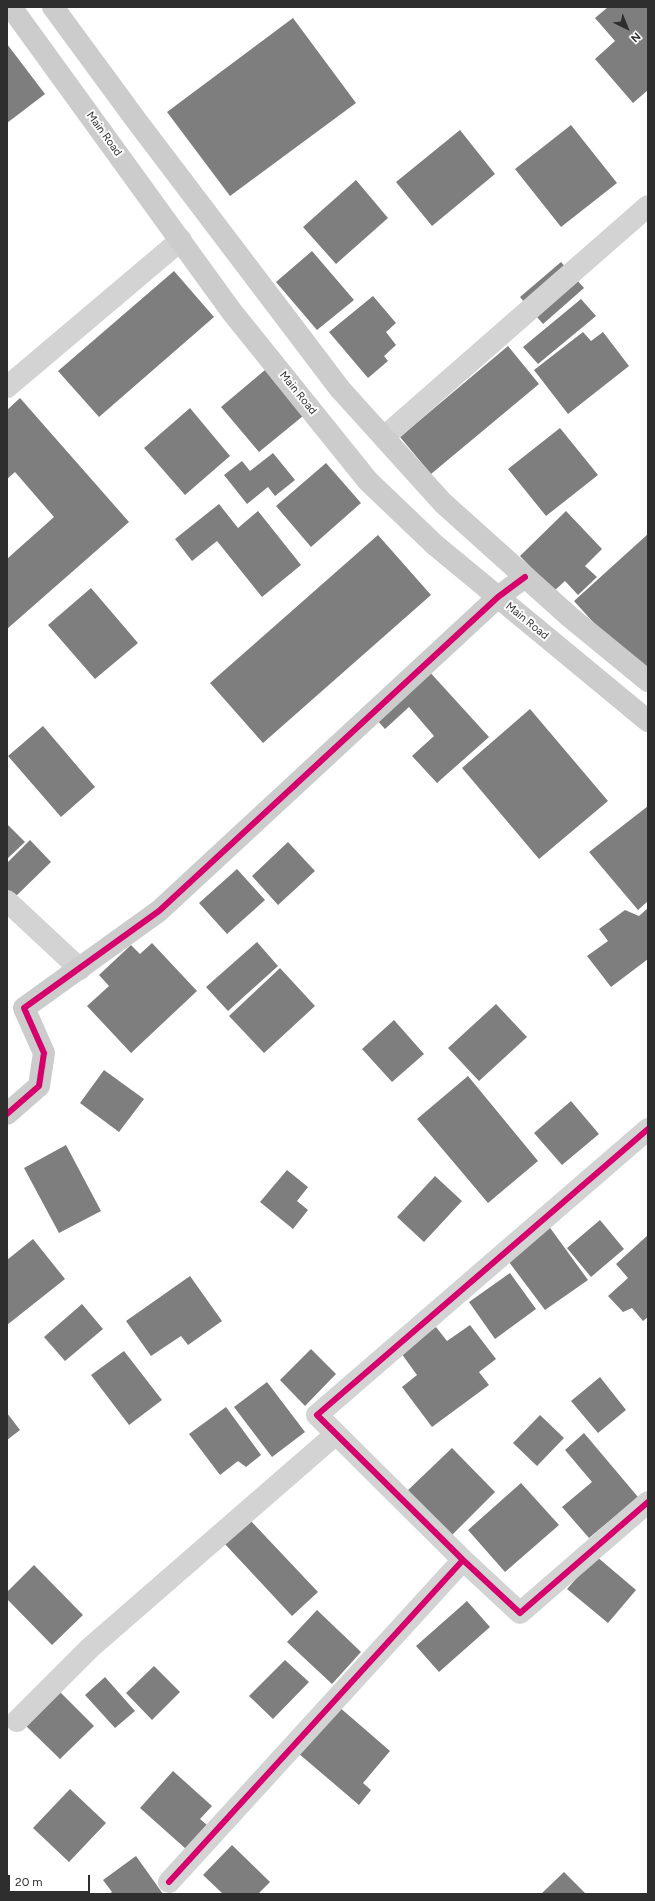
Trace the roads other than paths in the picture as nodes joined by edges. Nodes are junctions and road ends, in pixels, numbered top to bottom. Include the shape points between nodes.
1 (11, 7) edge
2 (53, 7) edge
3 (648, 206) edge
4 (181, 240) junction
5 (7, 387) edge
6 (384, 437) junction
7 (525, 577) junction
8 (498, 597) junction
9 (648, 681) edge
10 (648, 721) edge
11 (7, 901) edge
12 (80, 969) junction
13 (7, 1114) edge
14 (648, 1129) edge
15 (336, 1434) junction
16 (648, 1502) edge
17 (463, 1560) junction
18 (18, 1721) dead end
19 (169, 1882) dead end

1 - 4 main road, Main Road
2 - 6 main road via 340,389
3 - 6 street
4 - 5 street
4 - 8 main road, Main Road via 232,312 368,481 435,545
6 - 7 main road via 442,503
7 - 8 main road
7 - 9 main road
8 - 10 main road, Main Road
8 - 12 main road via 159,911
11 - 12 street
12 - 13 main road via 24,1008 44,1052 39,1086
14 - 15 street via 317,1415
15 - 17 street
15 - 18 street via 91,1647
16 - 17 street via 520,1613
17 - 19 street

